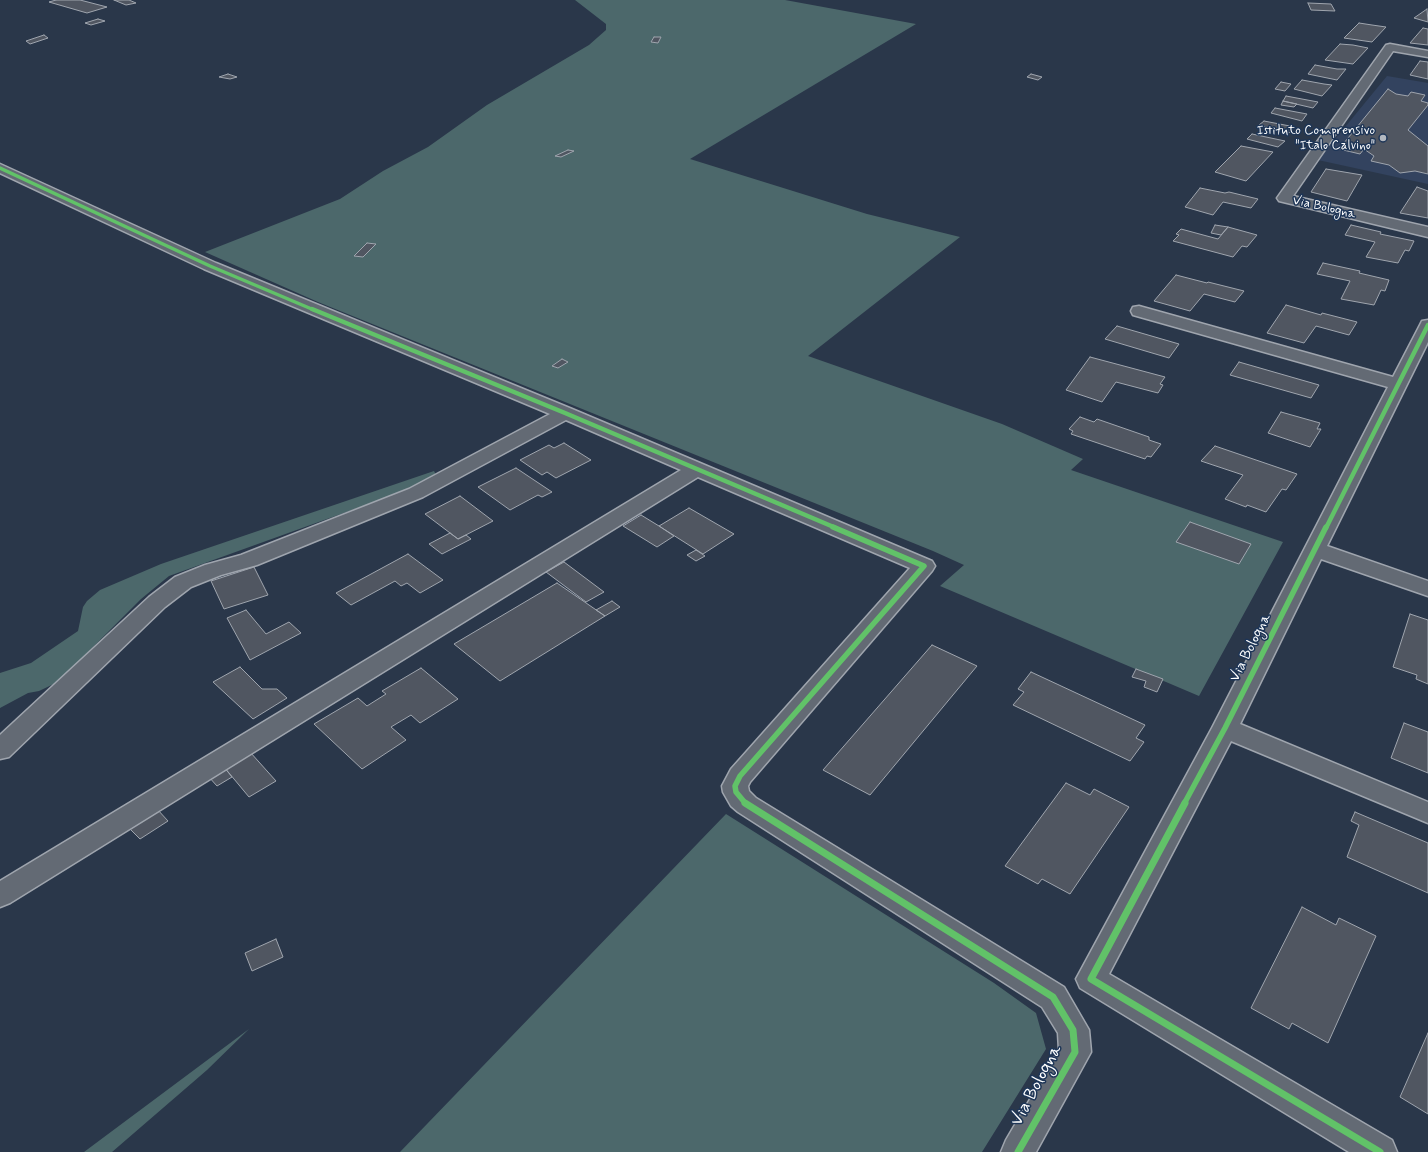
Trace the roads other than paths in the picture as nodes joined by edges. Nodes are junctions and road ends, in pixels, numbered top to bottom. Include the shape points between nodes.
1 (1428, 54) edge
2 (0, 168) edge
3 (1428, 232) edge
4 (1139, 311) dead end
5 (1428, 326) edge
6 (1398, 384) junction
7 (565, 413) junction
8 (697, 469) junction
9 (1315, 549) junction
10 (1428, 589) edge
11 (1225, 728) junction
12 (0, 750) edge
13 (1428, 812) edge
14 (0, 895) edge
15 (1018, 1152) edge
16 (1380, 1152) edge

1 - 3 street, Via Bologna via 1390,47 1284,198
2 - 7 street via 217,269
4 - 6 street
5 - 6 street, Via Bologna
6 - 9 street, Via Bologna
7 - 8 street
7 - 12 street via 416,493 249,560 183,582 157,602
8 - 14 street
8 - 15 street, Via Bologna via 924,566 740,776 735,786 740,800 1053,997 1074,1030 1075,1052
9 - 10 street
9 - 11 street, Via Bologna
11 - 13 street
11 - 16 street, Via Bologna via 1091,979

